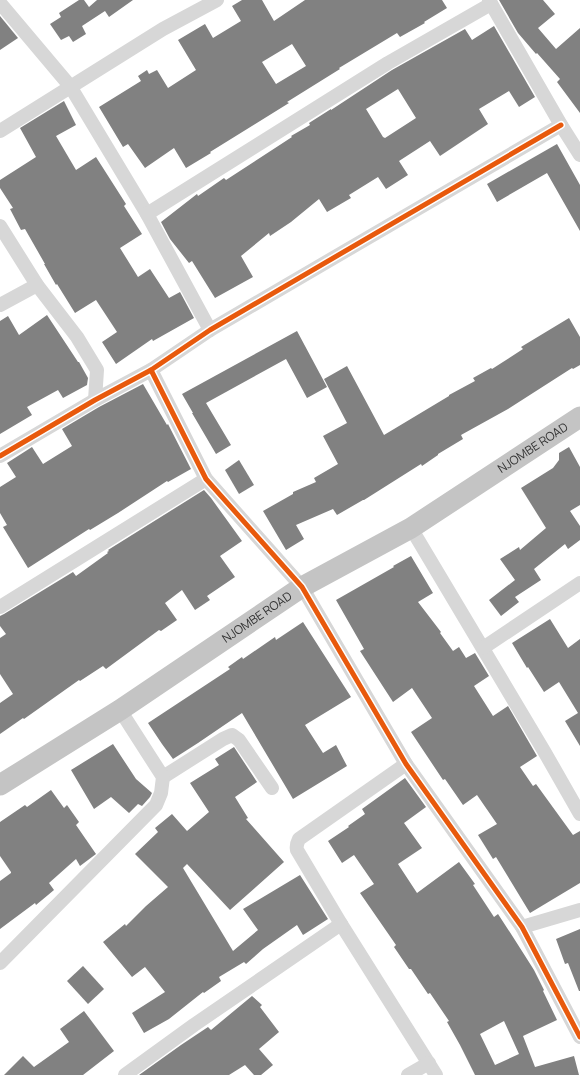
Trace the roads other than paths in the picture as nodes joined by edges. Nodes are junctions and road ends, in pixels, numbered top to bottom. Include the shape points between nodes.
1 (217, 0) edge
2 (490, 2) edge
3 (0, 3) edge
4 (70, 86) junction
5 (561, 124) junction
6 (0, 131) edge
7 (580, 155) edge
8 (147, 214) junction
9 (0, 226) edge
10 (37, 285) junction
11 (0, 305) edge
12 (210, 330) junction
13 (151, 370) junction
14 (95, 400) junction
15 (580, 418) edge
16 (0, 456) edge
17 (206, 479) junction
18 (410, 528) junction
19 (580, 583) edge
20 (302, 587) junction
21 (0, 607) edge
22 (483, 648) junction
23 (120, 710) junction
24 (406, 764) junction
25 (163, 777) junction
26 (0, 785) edge
27 (272, 788) dead end
28 (580, 814) edge
29 (580, 910) edge
30 (341, 924) junction
31 (522, 927) junction
32 (0, 963) edge
33 (580, 1037) edge
34 (429, 1062) junction
35 (125, 1075) edge
36 (408, 1075) edge
37 (436, 1075) edge

1 - 4 street via 163,29
2 - 5 street
2 - 8 street
3 - 4 street
4 - 6 street
4 - 8 street
5 - 7 street
5 - 12 street
8 - 12 street
9 - 10 street
10 - 11 street
10 - 14 street via 77,337 97,370
12 - 13 street
13 - 14 street
13 - 17 street
14 - 16 street
15 - 18 highway, NJOMBE ROAD
17 - 20 street
17 - 21 street
18 - 20 highway, NJOMBE ROAD
18 - 22 street
19 - 22 street
20 - 23 highway, NJOMBE ROAD
20 - 24 street
22 - 28 street
23 - 25 street
23 - 26 highway, NJOMBE ROAD
24 - 30 street via 299,839 297,843 297,850
24 - 31 street
25 - 27 street via 232,735 239,740
25 - 32 street via 156,805
29 - 31 street
30 - 34 street
30 - 35 street
31 - 33 street
34 - 36 street
34 - 37 street

